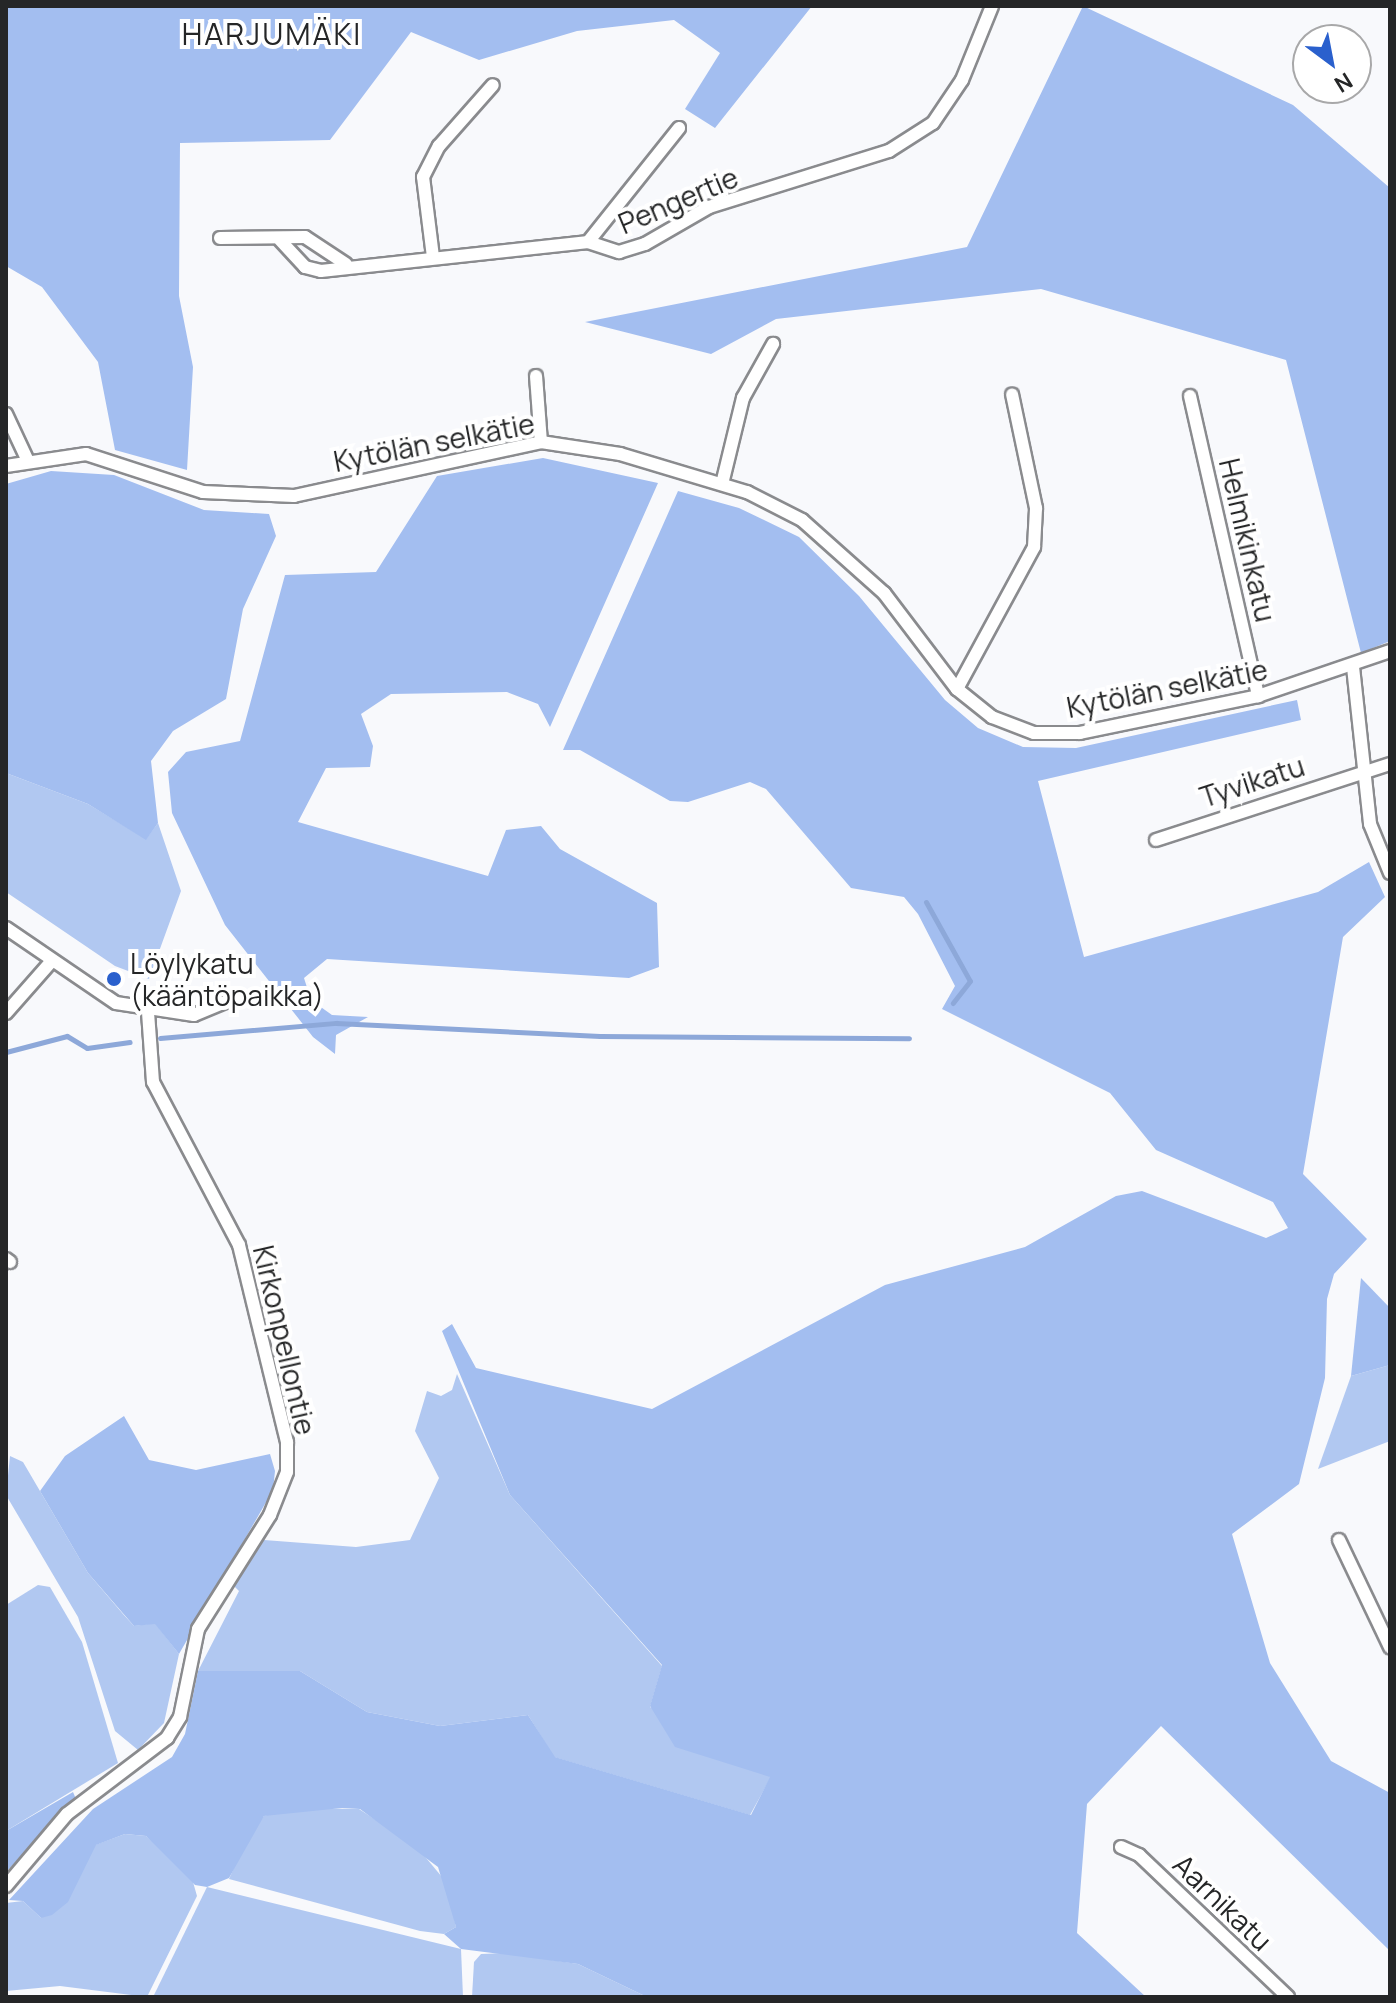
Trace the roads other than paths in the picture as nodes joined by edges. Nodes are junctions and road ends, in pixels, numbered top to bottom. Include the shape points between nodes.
1 (992, 6) edge
2 (493, 85) dead end
3 (679, 128) dead end
4 (220, 238) dead end
5 (280, 240) junction
6 (588, 242) junction
7 (433, 257) junction
8 (346, 264) junction
9 (773, 344) dead end
10 (536, 376) dead end
11 (1012, 394) dead end
12 (1190, 396) dead end
13 (6, 414) edge
14 (541, 442) junction
15 (27, 459) junction
16 (6, 466) edge
17 (722, 484) junction
18 (1390, 651) edge
19 (1353, 667) junction
20 (957, 689) junction
21 (1258, 696) junction
22 (1390, 764) edge
23 (1364, 769) junction
24 (1156, 840) dead end
25 (1390, 873) edge
26 (6, 928) edge
27 (50, 963) junction
28 (237, 997) dead end
29 (148, 1012) junction
30 (6, 1013) edge
31 (1339, 1540) dead end
32 (1390, 1647) edge
33 (1121, 1847) dead end
34 (6, 1886) edge
35 (1288, 1997) edge

1 - 6 street, Pengertie via 962,80 933,123 889,151 709,207 619,252
2 - 7 street via 439,146 423,177
3 - 6 street
4 - 5 street
5 - 8 street via 317,241
5 - 8 street, Pengertie via 305,267
6 - 7 street, Pengertie
7 - 8 street, Pengertie
9 - 17 street via 743,398
10 - 14 street
11 - 20 street via 1036,508 1034,547
12 - 21 street, Helmikinkatu
13 - 15 street
14 - 15 street, Kytölän selkätie via 294,496 203,492 86,454
14 - 17 street, Kytölän selkätie via 620,454
15 - 16 street, Kytölän selkätie
17 - 20 street, Kytölän selkätie via 802,520 850,556
18 - 19 street, Kytölän selkätie
19 - 21 street, Kytölän selkätie
19 - 23 street
20 - 21 street, Kytölän selkätie via 992,717 1034,733 1080,733
22 - 23 street, Tyvikatu
23 - 24 street, Tyvikatu
23 - 25 street via 1370,824
26 - 27 street
27 - 29 street via 88,989
27 - 30 street
28 - 29 street via 194,1015
29 - 34 street, Kirkonpellontie via 153,1082 239,1245 287,1442 287,1472 270,1515 198,1629 180,1717 167,1738 67,1814
31 - 32 street
33 - 35 street, Aarnikatu via 1139,1855

